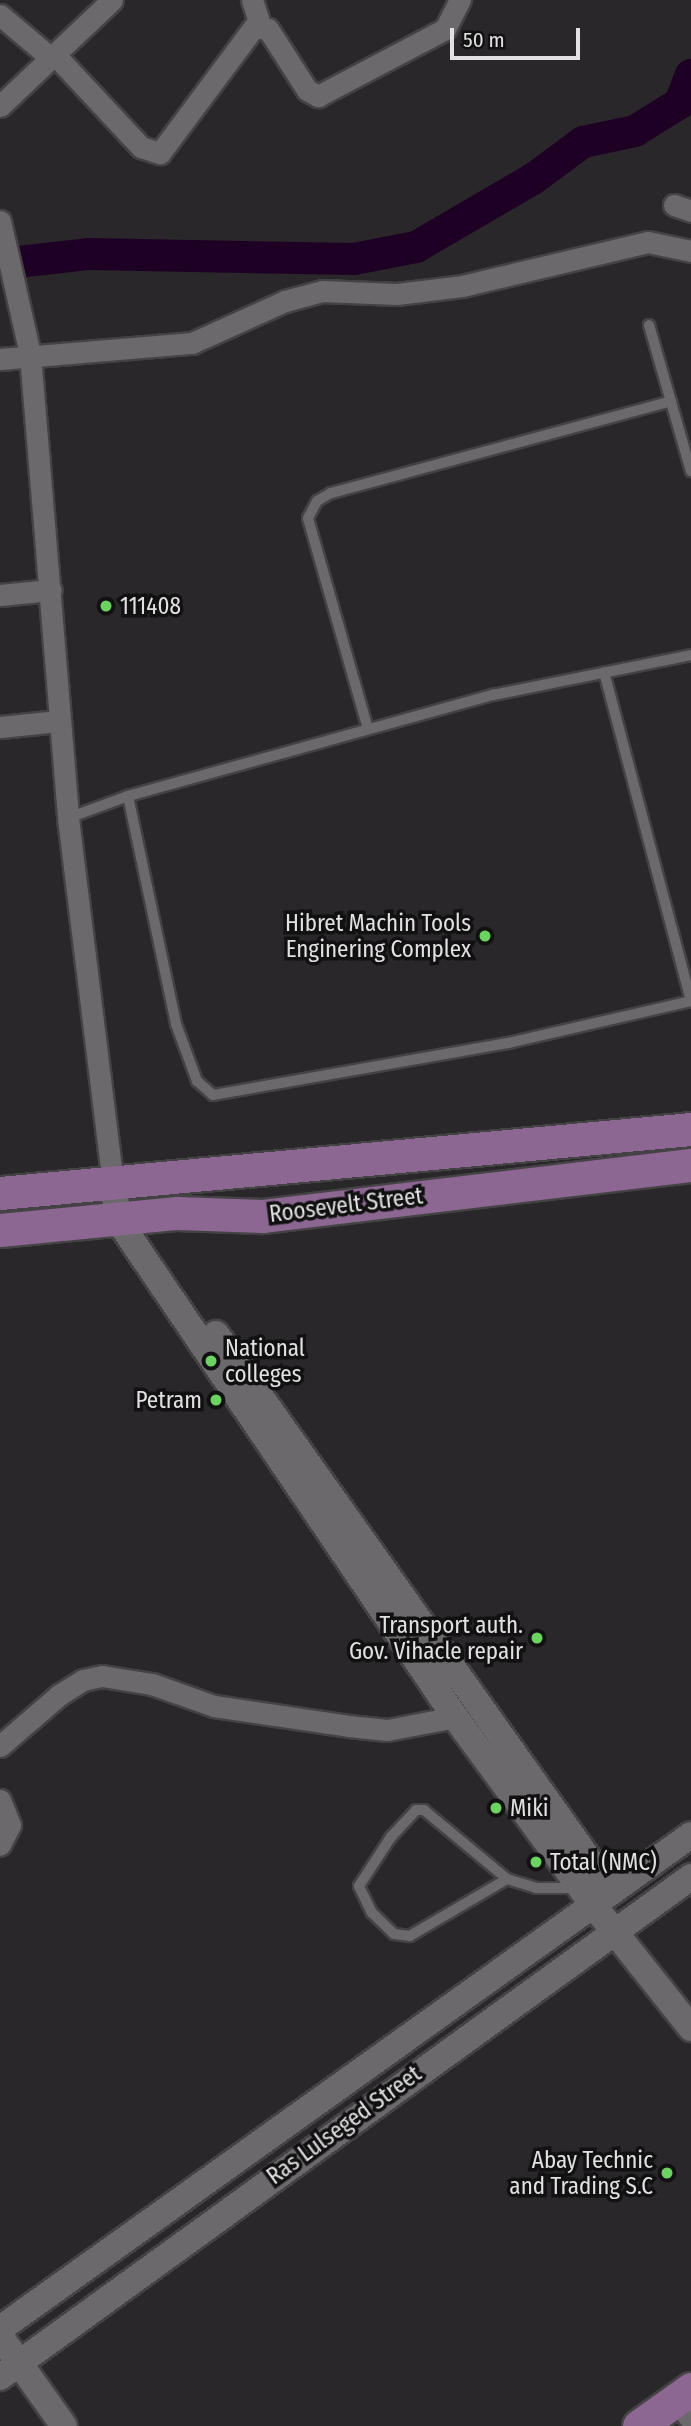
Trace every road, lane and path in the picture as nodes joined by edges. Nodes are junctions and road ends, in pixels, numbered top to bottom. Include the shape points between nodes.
1 (112, 0) edge
2 (252, 0) edge
3 (460, 0) edge
4 (0, 15) edge
5 (260, 25) junction
6 (54, 57) junction
7 (0, 106) edge
8 (3, 230) edge
9 (691, 251) edge
10 (649, 325) dead end
11 (30, 354) junction
12 (0, 359) edge
13 (671, 401) junction
14 (691, 471) edge
15 (51, 590) junction
16 (0, 595) edge
17 (691, 655) edge
18 (604, 672) junction
19 (58, 720) junction
20 (0, 727) edge
21 (368, 730) junction
22 (128, 796) junction
23 (68, 818) junction
24 (691, 1129) edge
25 (691, 1165) edge
26 (121, 1182) junction
27 (0, 1193) edge
28 (126, 1219) junction
29 (0, 1230) edge
30 (455, 1717) junction
31 (0, 1745) edge
32 (0, 1800) edge
33 (691, 1835) edge
34 (0, 1844) edge
35 (691, 1877) edge
36 (507, 1879) junction
37 (596, 1896) junction
38 (616, 1931) junction
39 (691, 2028) edge
40 (373, 2062) junction
41 (392, 2090) junction
42 (220, 2172) junction
43 (239, 2200) junction
44 (0, 2329) edge
45 (0, 2336) edge
46 (10, 2370) edge
47 (686, 2409) edge
48 (64, 2426) edge
49 (639, 2426) edge

1 - 6 street
2 - 5 street
3 - 5 street via 444,29 318,96 307,90 271,33
4 - 6 street
5 - 6 street via 239,42 160,153 141,147
6 - 7 street
8 - 11 street
9 - 11 street via 648,242 463,286 397,294 323,291 285,301 192,343 127,351
10 - 13 lane
11 - 12 street
11 - 15 street
13 - 14 lane
13 - 21 lane via 331,493 317,501 308,518
15 - 16 street
15 - 19 street
17 - 18 lane
18 - 21 lane via 493,695
18 - 22 lane via 691,1001 508,1043 213,1096 197,1081 176,1024
19 - 20 street
19 - 23 street
21 - 22 lane
22 - 23 lane
23 - 26 street
24 - 26 main road, Roosevelt Street
25 - 28 main road, Roosevelt Street via 262,1216 177,1213
26 - 27 main road, Roosevelt Street
26 - 28 street
28 - 29 main road, Roosevelt Street
28 - 30 street
28 - 37 street
30 - 31 street via 387,1730 349,1726 214,1706 152,1684 102,1676 83,1679 59,1695
30 - 37 street
32 - 34 street via 10,1825
33 - 37 street, Ras Lulseged Street
35 - 38 street, Ras Lulseged Street
36 - 36 lane via 424,1810 416,1810 391,1837 359,1886 372,1913 394,1934 410,1936
36 - 37 lane
37 - 38 street
37 - 40 street, Ras Lulseged Street
38 - 39 street
38 - 41 street, Ras Lulseged Street
40 - 41 street
40 - 42 street, Ras Lulseged Street
41 - 43 street, Ras Lulseged Street
42 - 43 street
42 - 44 street, Ras Lulseged Street
43 - 46 street, Ras Lulseged Street
45 - 46 street
46 - 48 street
47 - 49 main road

